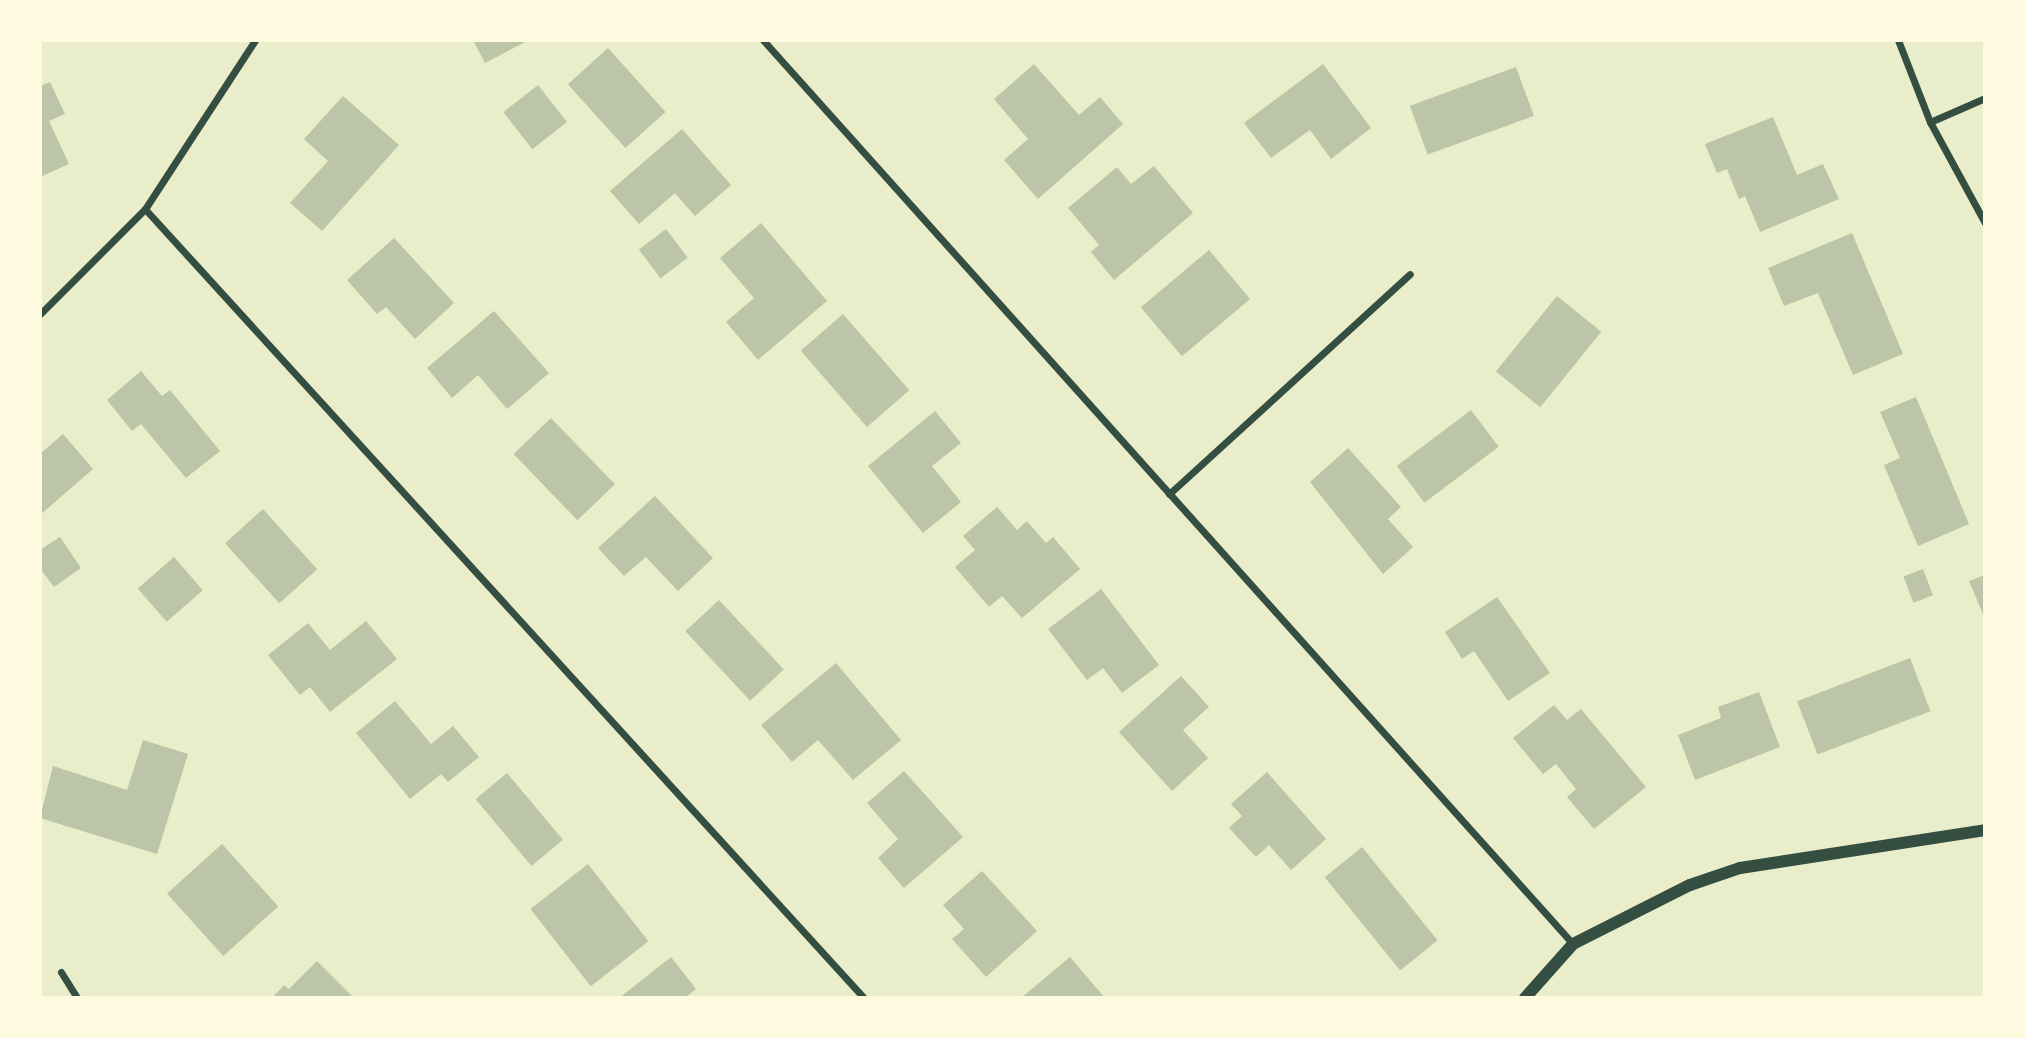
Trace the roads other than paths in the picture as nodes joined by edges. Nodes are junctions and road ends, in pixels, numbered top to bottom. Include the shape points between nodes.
1 (255, 40) edge
2 (763, 40) edge
3 (1898, 40) edge
4 (1985, 98) edge
5 (1930, 122) junction
6 (145, 209) junction
7 (1985, 223) edge
8 (1410, 274) dead end
9 (40, 314) edge
10 (1169, 494) junction
11 (1985, 830) edge
12 (1573, 943) junction
13 (61, 972) dead end
14 (78, 998) edge
15 (864, 998) edge
16 (1525, 998) edge

1 - 6 street
2 - 10 street
3 - 5 street
4 - 5 street
5 - 7 street
6 - 9 street
6 - 15 street
8 - 10 street
10 - 12 street
11 - 12 street via 1740,868 1648,903
12 - 16 street
13 - 14 street

